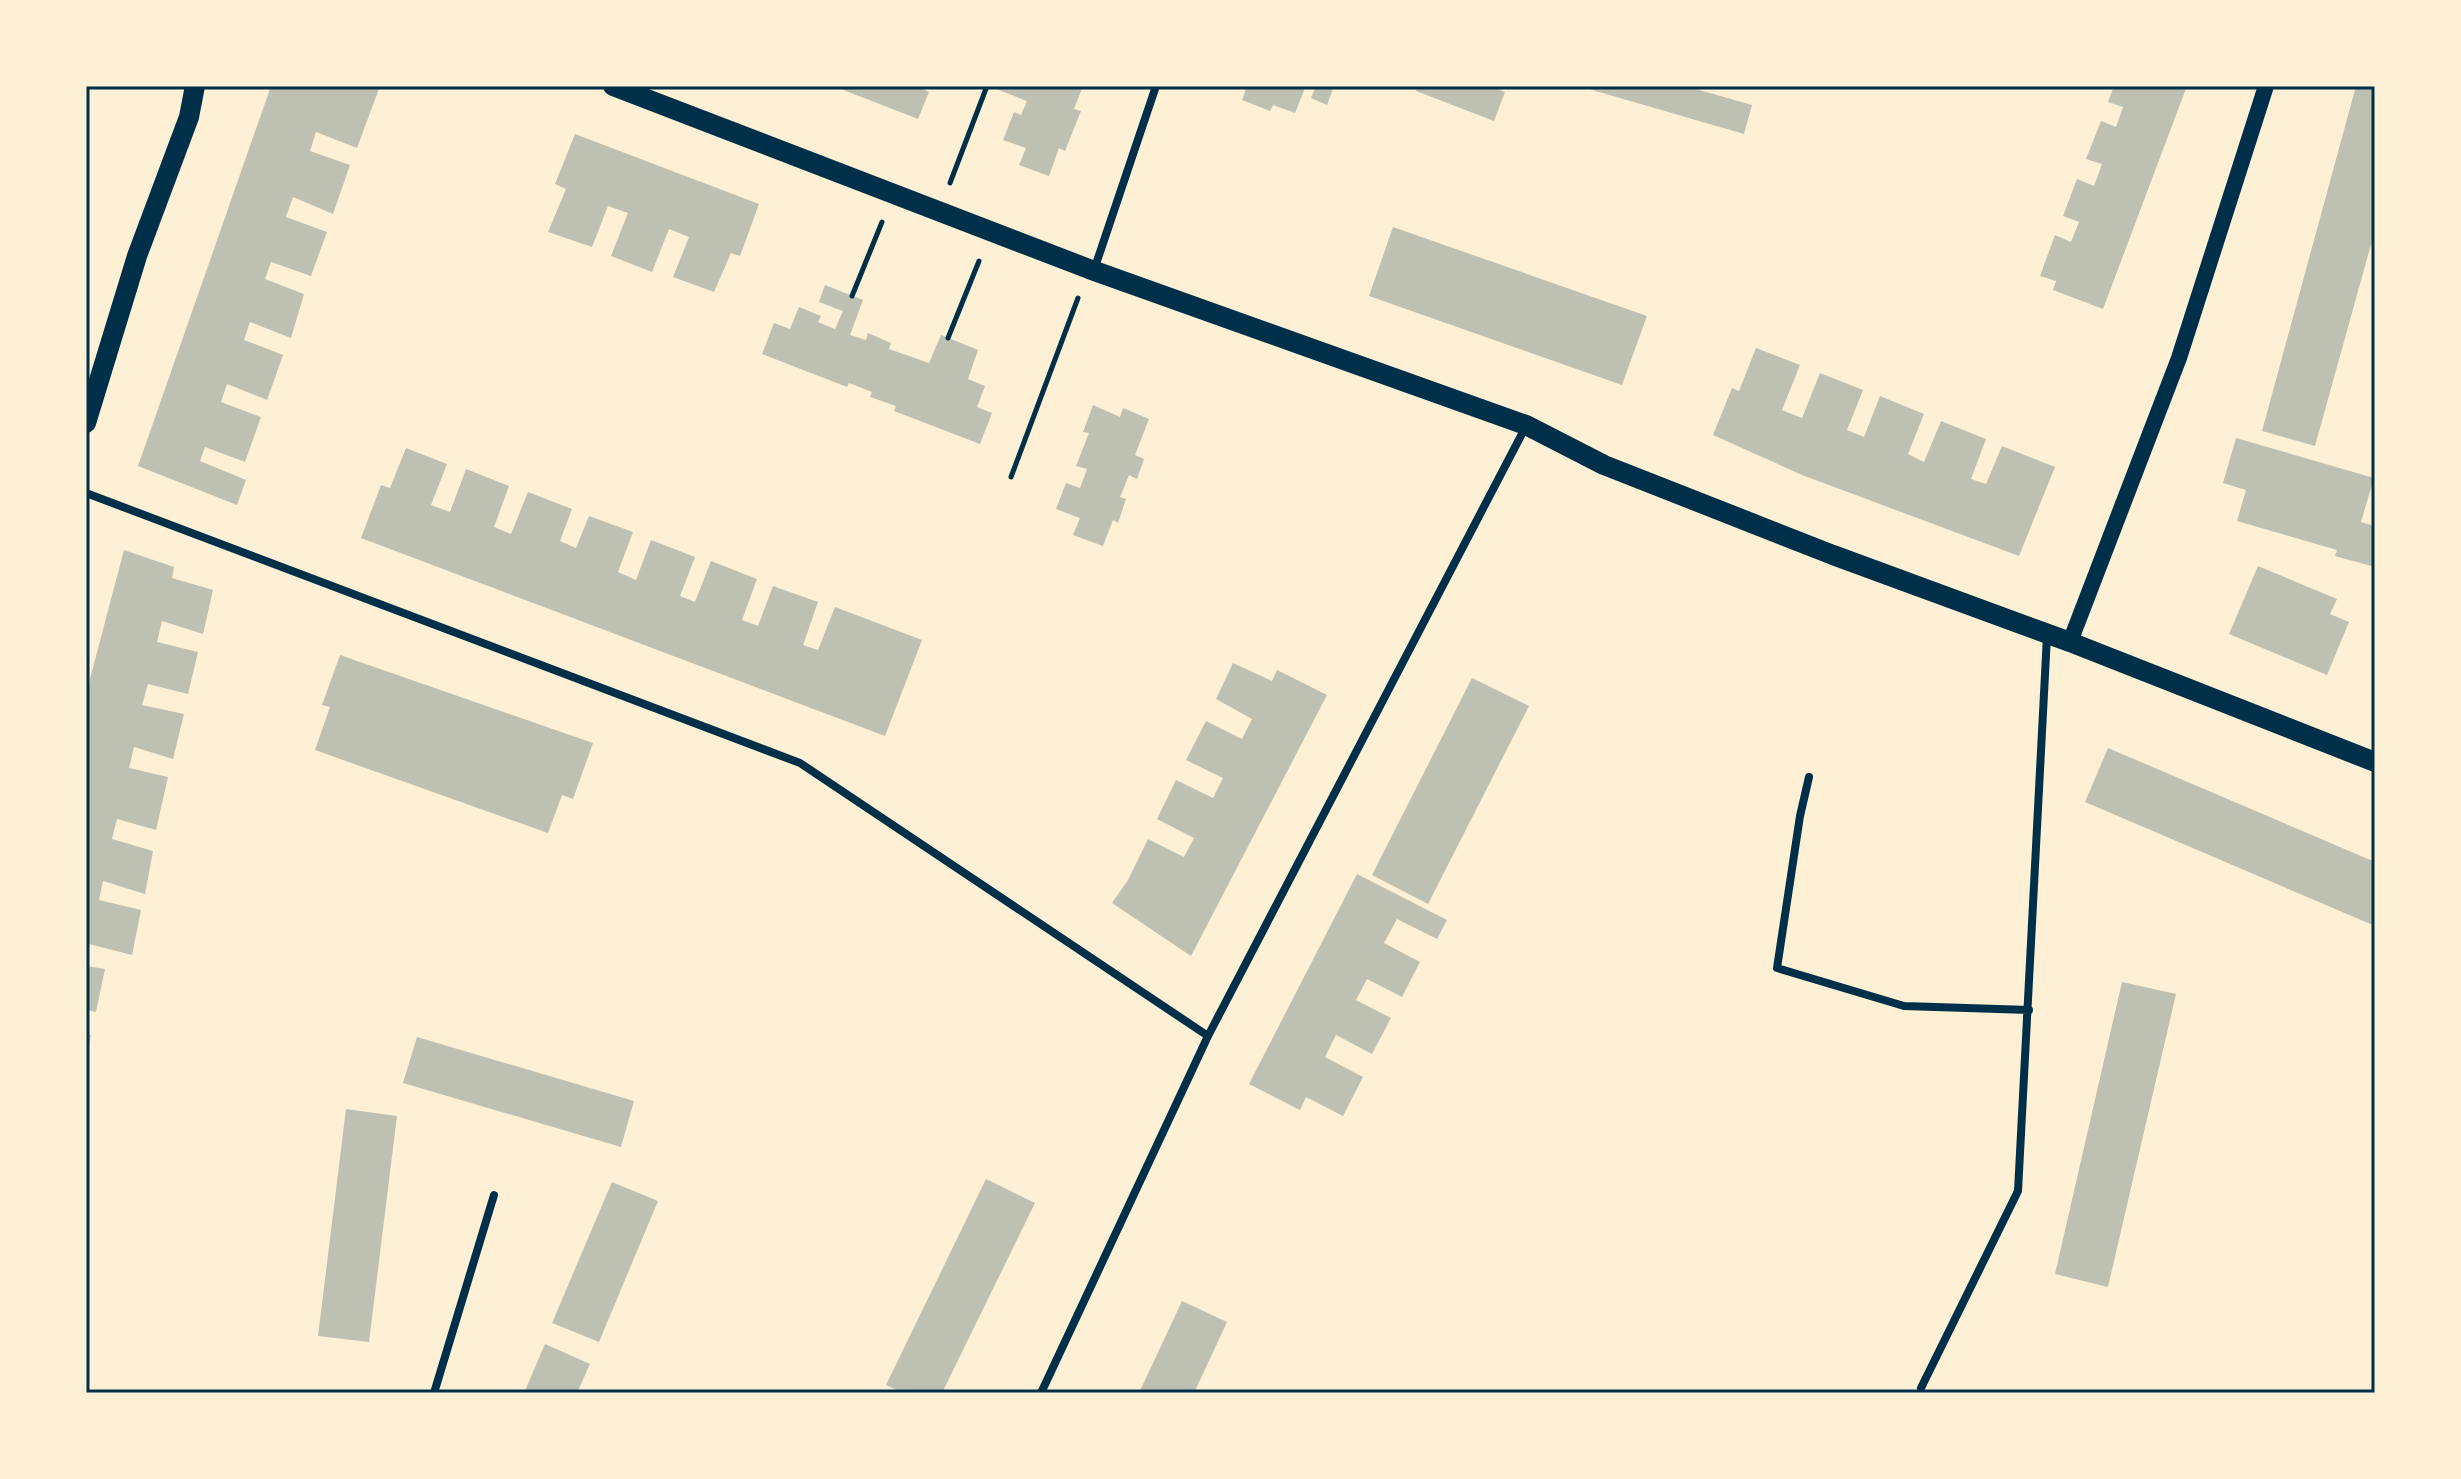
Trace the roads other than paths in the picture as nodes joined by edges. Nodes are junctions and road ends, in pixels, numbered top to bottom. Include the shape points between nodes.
1 (195, 86) edge
2 (613, 86) edge
3 (1156, 86) edge
4 (2266, 86) edge
5 (1091, 270) junction
6 (86, 423) edge
7 (1526, 425) junction
8 (86, 493) edge
9 (2047, 633) junction
10 (2070, 642) junction
11 (2375, 762) edge
12 (1809, 777) dead end
13 (2029, 1010) junction
14 (1208, 1036) junction
15 (494, 1195) dead end
16 (1921, 1388) dead end
17 (434, 1393) edge
18 (1041, 1393) edge

1 - 6 main road
2 - 5 main road
3 - 5 street
4 - 10 main road via 2179,358
5 - 7 main road
7 - 9 main road via 1604,465
7 - 14 street
8 - 14 street via 800,763
9 - 10 main road
9 - 13 street
10 - 11 main road
12 - 13 street via 1777,968 1904,1006
13 - 16 street via 2018,1191
14 - 18 street
15 - 17 street

